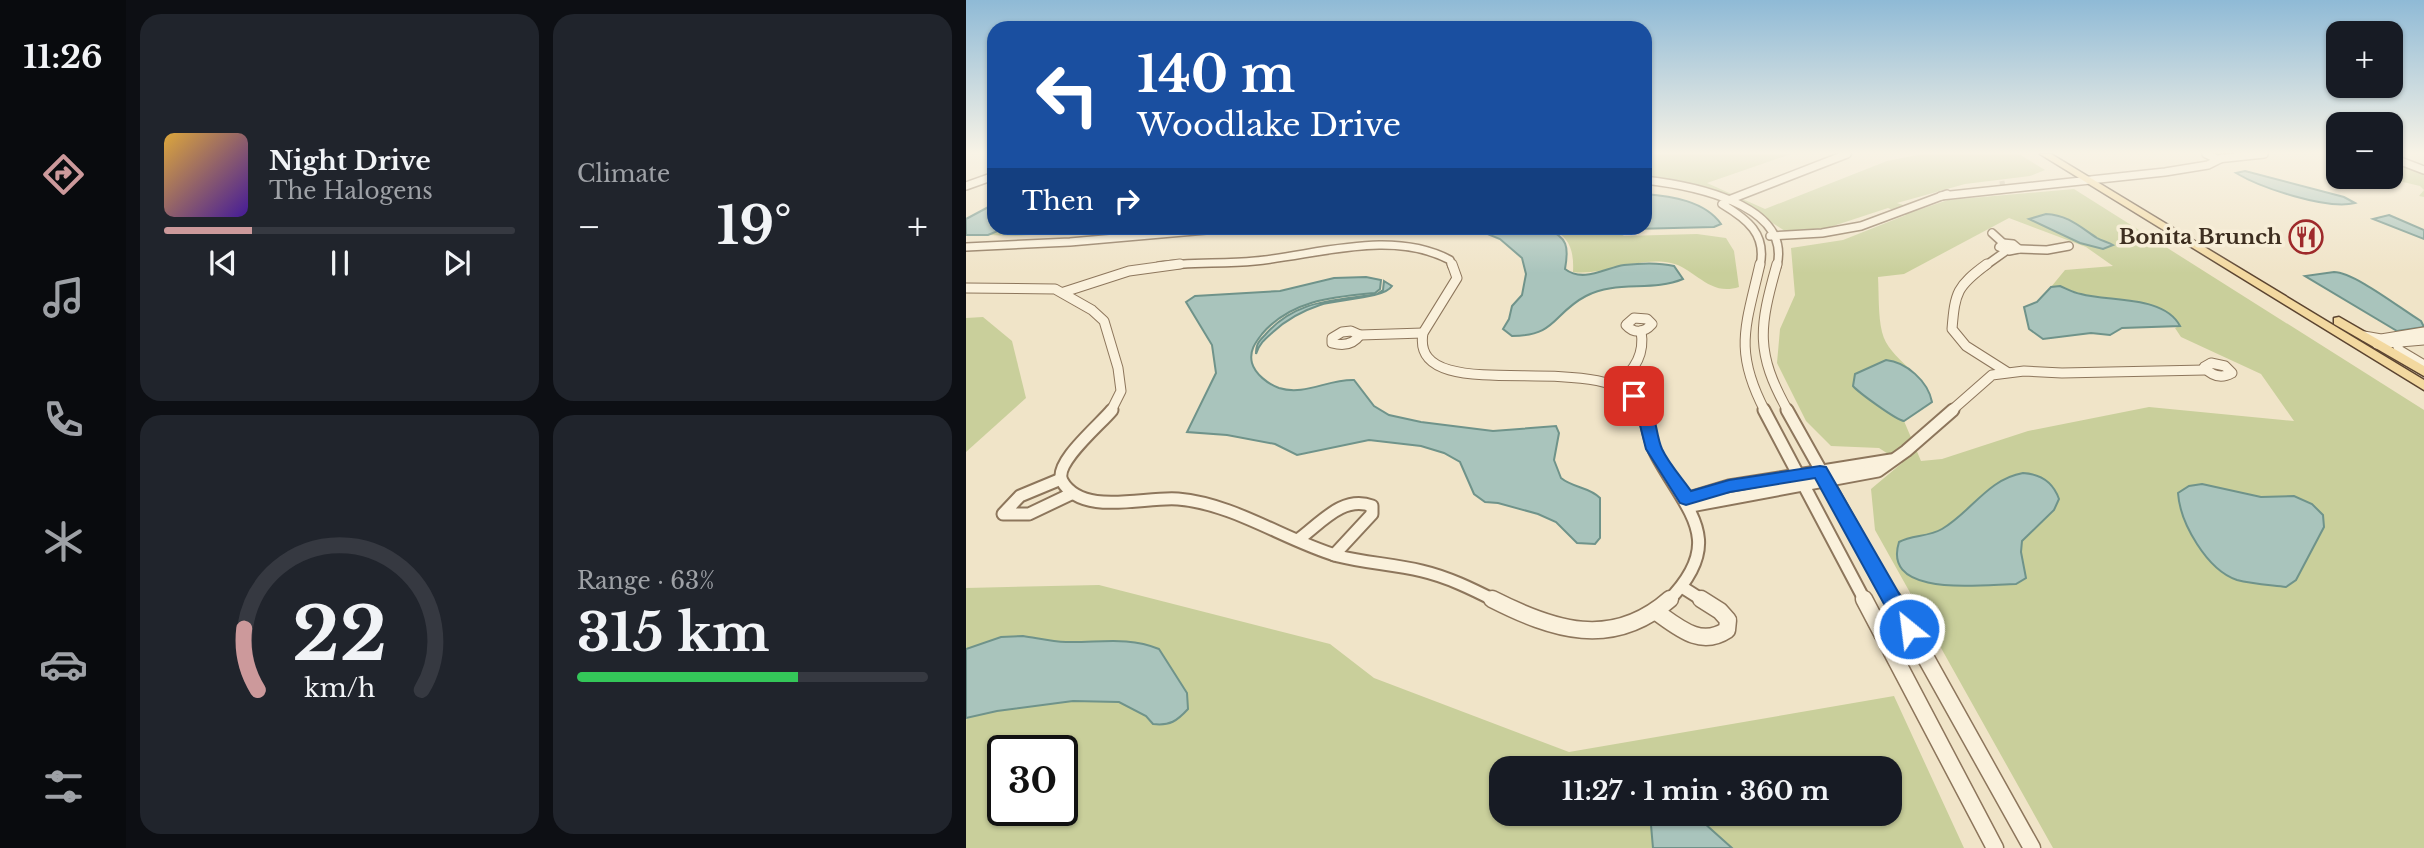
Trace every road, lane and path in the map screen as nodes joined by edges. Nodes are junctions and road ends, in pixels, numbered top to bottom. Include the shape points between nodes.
1 (1691, 194) edge
2 (1741, 194) edge
3 (1951, 194) edge
4 (1968, 194) edge
5 (2115, 194) edge
6 (2117, 194) edge
7 (1941, 197) junction
8 (1721, 200) junction
9 (1992, 233) dead end
10 (1144, 235) edge
11 (1768, 238) junction
12 (966, 247) edge
13 (2004, 247) junction
14 (2069, 247) dead end
15 (2250, 280) junction
16 (966, 288) edge
17 (1064, 292) junction
18 (1641, 331) dead end
19 (2424, 332) edge
20 (1423, 333) junction
21 (1360, 335) dead end
22 (2397, 340) junction
23 (2424, 340) edge
24 (2361, 341) junction
25 (2377, 344) junction
26 (2424, 365) edge
27 (2205, 370) dead end
28 (2007, 372) junction
29 (2424, 372) edge
30 (2424, 378) edge
31 (1616, 384) junction
32 (2424, 386) edge
33 (1823, 477) junction
34 (1061, 479) junction
35 (1801, 481) junction
36 (1071, 494) junction
37 (1689, 502) junction
38 (1299, 539) junction
39 (1334, 555) junction
40 (1682, 587) junction
41 (1655, 611) junction
42 (1995, 848) edge
43 (2032, 848) edge

1 - 8 street
2 - 8 street
3 - 7 street
4 - 7 street
5 - 15 main road
6 - 24 main road
7 - 11 street via 1832,237
8 - 11 street
9 - 13 street
10 - 12 street
11 - 33 street via 1778,260 1761,324 1762,354 1770,381
11 - 35 street via 1744,330 1745,360 1758,398
13 - 14 street
13 - 28 street via 1964,281 1954,302 1952,329 1966,346
15 - 24 main road
15 - 25 main road
16 - 17 street via 1035,287
17 - 20 street via 1153,266 1248,263 1348,247 1401,246 1441,255 1457,270 1456,283
17 - 34 street via 1104,321 1122,385 1111,411 1068,457
18 - 31 street via 1636,364
19 - 22 street
20 - 21 street
20 - 31 street via 1422,344 1431,359 1466,374 1587,377
22 - 23 street
22 - 24 street
22 - 25 street
22 - 26 street via 2399,350
24 - 25 main road
24 - 30 main road
24 - 32 main road
25 - 29 main road
27 - 28 street
28 - 33 street via 1992,375 1878,471
31 - 37 street via 1644,409 1654,449
33 - 35 street
33 - 43 street
34 - 36 street
34 - 36 street via 1017,497 1003,514 1026,515
35 - 37 street
35 - 42 street
36 - 38 street via 1097,502 1188,501
37 - 40 street via 1699,529 1699,547
38 - 39 street
38 - 39 street via 1352,502 1372,506 1372,514
39 - 41 street via 1449,579 1519,612 1570,629 1612,629
40 - 41 street
40 - 41 street via 1720,611 1728,620 1727,630 1717,639 1701,640

